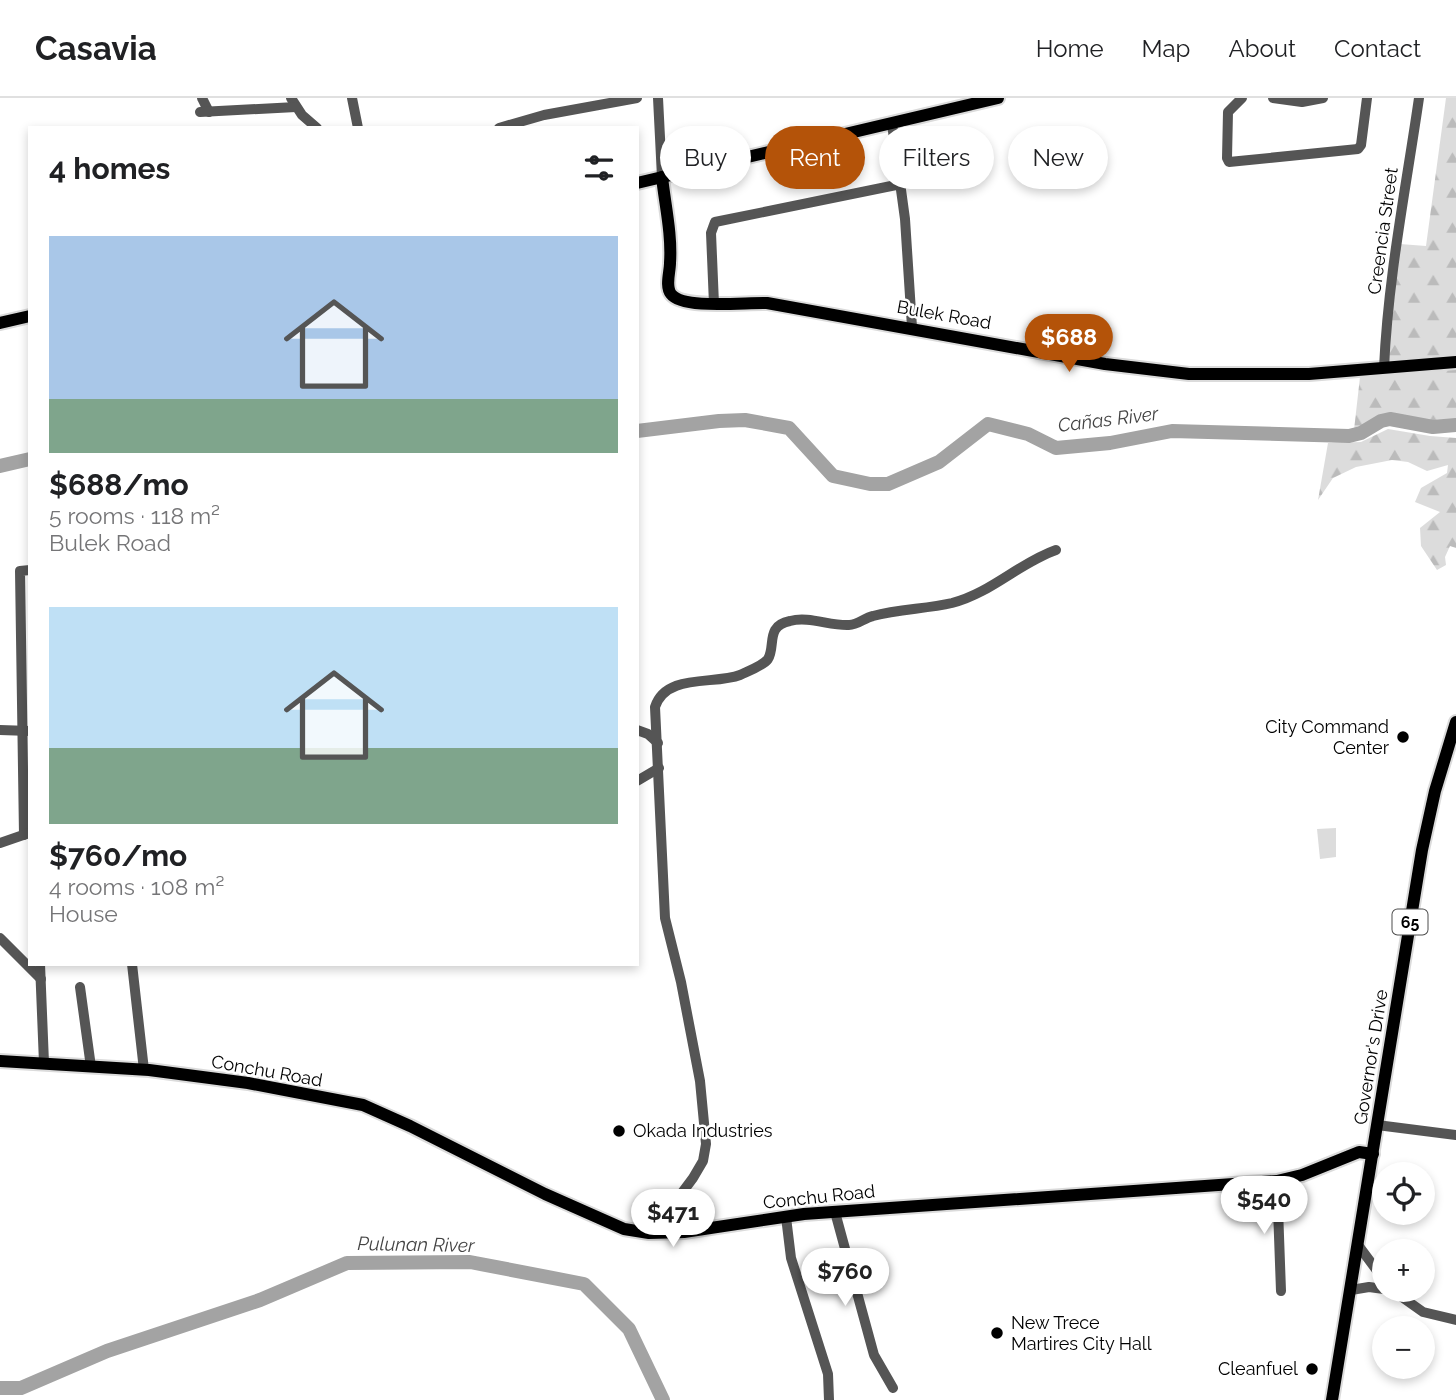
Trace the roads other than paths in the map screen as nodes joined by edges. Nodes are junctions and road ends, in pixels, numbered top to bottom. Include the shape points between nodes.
1 (202, 98) edge
2 (234, 98) edge
3 (261, 98) edge
4 (352, 98) edge
5 (637, 98) edge
6 (657, 98) edge
7 (998, 98) edge
8 (1242, 98) edge
9 (1273, 98) edge
10 (1323, 98) edge
11 (1367, 98) edge
12 (1419, 98) edge
13 (293, 103) edge
14 (266, 109) junction
15 (240, 110) junction
16 (892, 124) joint
17 (315, 126) edge
18 (358, 126) edge
19 (506, 126) edge
20 (660, 145) edge
21 (751, 156) edge
22 (660, 177) edge
23 (639, 183) edge
24 (879, 188) edge
25 (663, 189) edge
26 (901, 189) edge
27 (714, 304) junction
28 (28, 316) edge
29 (0, 323) edge
30 (912, 327) junction
31 (1456, 362) edge
32 (1384, 368) junction
33 (1056, 550) dead end
34 (28, 570) edge
35 (25, 603) edge
36 (25, 635) edge
37 (26, 667) edge
38 (26, 699) edge
39 (1456, 722) edge
40 (0, 730) edge
41 (26, 731) edge
42 (639, 731) edge
43 (657, 743) junction
44 (26, 763) edge
45 (659, 768) junction
46 (639, 780) edge
47 (27, 796) edge
48 (27, 834) edge
49 (0, 844) edge
50 (0, 938) edge
51 (40, 966) edge
52 (132, 966) edge
53 (41, 979) junction
54 (80, 987) dead end
55 (0, 1061) edge
56 (44, 1063) junction
57 (91, 1067) junction
58 (144, 1070) junction
59 (1377, 1125) junction
60 (1456, 1135) edge
61 (1373, 1154) junction
62 (1277, 1181) junction
63 (835, 1212) junction
64 (786, 1217) junction
65 (652, 1233) junction
66 (1358, 1245) junction
67 (1372, 1264) edge
68 (1372, 1287) edge
69 (1351, 1290) junction
70 (1282, 1291) dead end
71 (1408, 1302) edge
72 (1456, 1320) edge
73 (893, 1388) dead end
74 (1333, 1394) edge
75 (829, 1400) edge

1 - 15 street via 204,112
2 - 15 street
3 - 14 street
4 - 18 street
5 - 19 street
6 - 20 street
7 - 16 main road
8 - 11 street via 1228,112 1228,161 1358,149
9 - 10 street via 1298,102
12 - 32 street, Creencia Street via 1398,227
13 - 14 street
13 - 17 street
14 - 15 street
16 - 21 main road
22 - 23 main road
24 - 27 street via 715,222 711,233
25 - 27 main road, Bulek Road via 670,290 678,299
26 - 30 street
27 - 30 main road, Bulek Road via 767,303
28 - 29 main road
30 - 32 main road, Bulek Road via 1105,364 1189,374
31 - 32 main road, Bulek Road
33 - 43 street via 952,603 872,616 852,625 802,620 782,624 765,662 737,676 677,685 668,691 655,707
34 - 35 street via 20,571
35 - 36 street
36 - 37 street
37 - 38 street
38 - 41 street
39 - 59 main road, Governor's Drive / 65 via 1427,823
40 - 41 street
41 - 44 street
42 - 43 street
43 - 45 street
44 - 47 street
45 - 46 street
45 - 65 street via 665,918 700,1082 706,1144 693,1178
47 - 48 street
48 - 49 street
50 - 53 street
51 - 53 street
52 - 58 street
53 - 56 street
54 - 57 street
55 - 56 main road, Conchu Road
56 - 57 main road, Conchu Road
57 - 58 main road, Conchu Road
58 - 65 main road, Conchu Road via 248,1083 363,1105 556,1199 624,1229
59 - 60 street
59 - 61 main road, Governor's Drive / 65
61 - 62 main road, Conchu Road via 1359,1152
61 - 66 main road, Governor's Drive / 65
62 - 63 main road, Conchu Road
62 - 70 street
63 - 64 main road, Conchu Road
63 - 73 street via 874,1355
64 - 65 main road, Conchu Road via 684,1233
64 - 75 street via 791,1258 828,1374
66 - 67 street
66 - 69 main road, Governor's Drive / 65
68 - 69 street
69 - 74 main road, Governor's Drive / 65
71 - 72 street via 1423,1312

